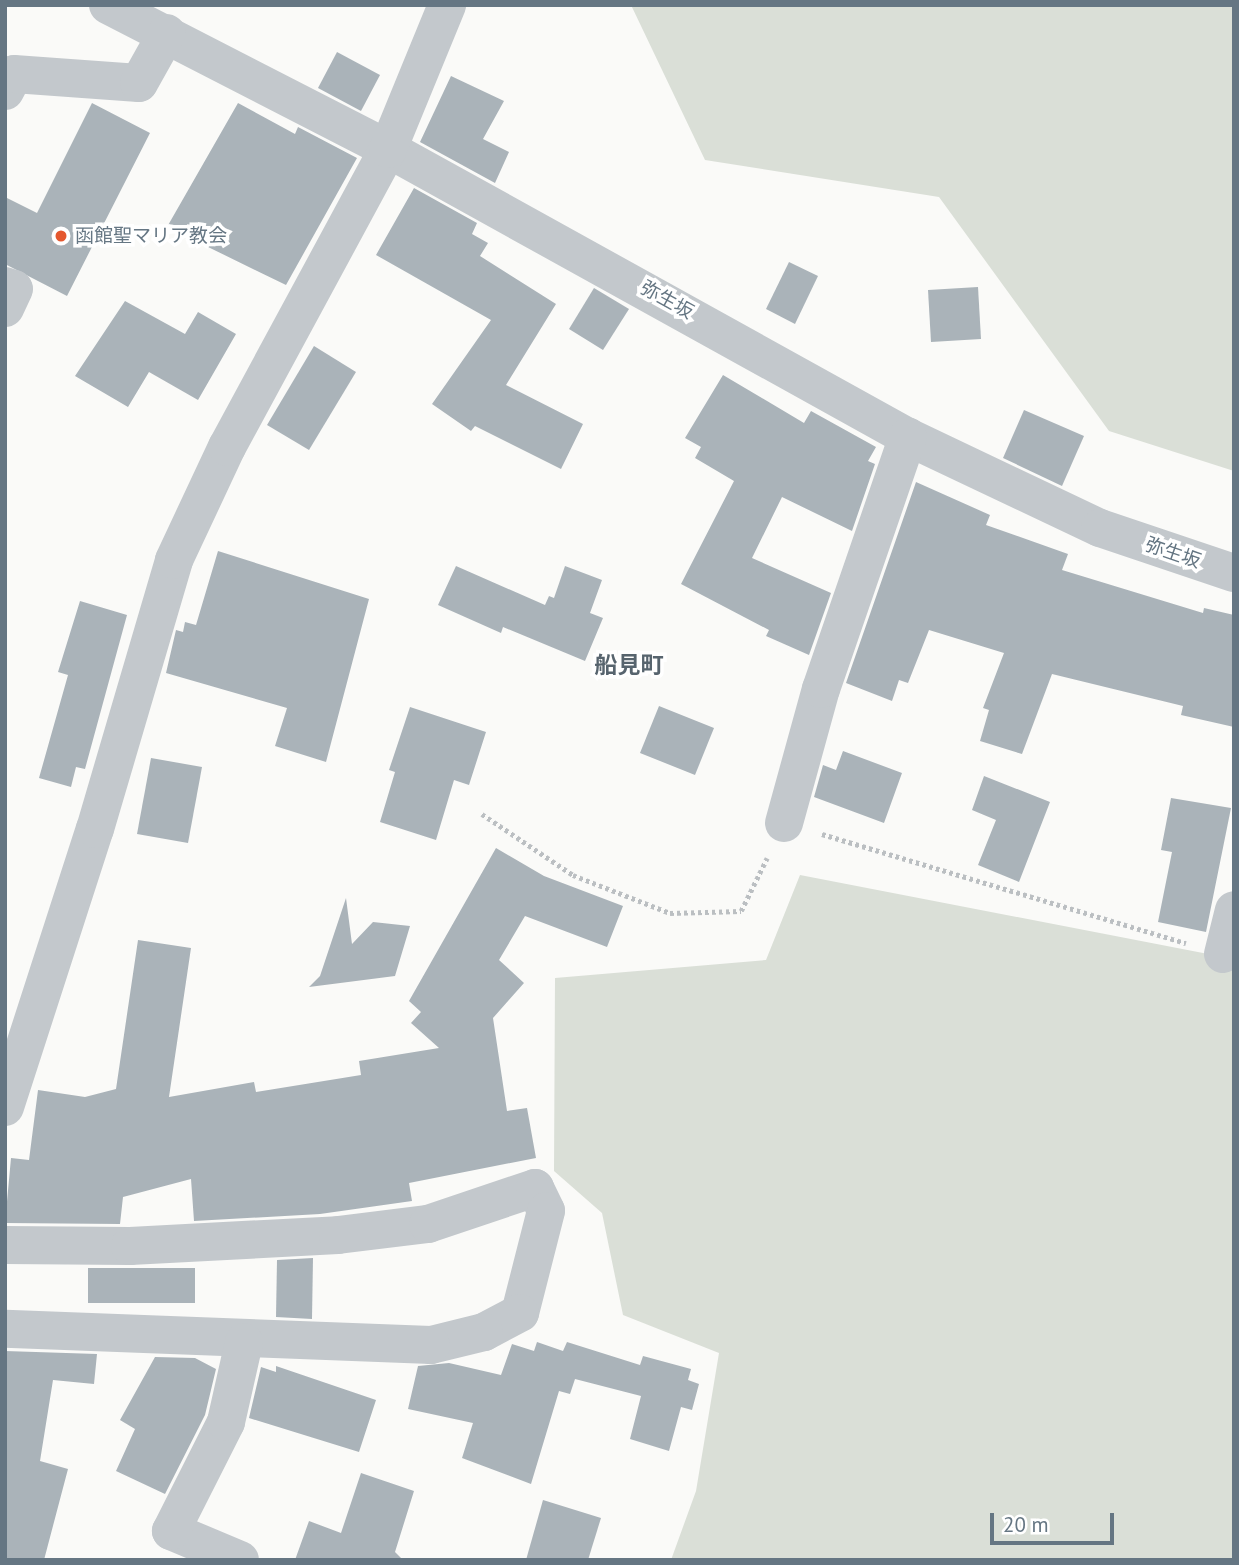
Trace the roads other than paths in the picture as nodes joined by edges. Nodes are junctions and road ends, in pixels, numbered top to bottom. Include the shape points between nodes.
1 (108, 5) edge
2 (447, 5) edge
3 (167, 33) junction
4 (5, 91) edge
5 (388, 149) junction
6 (5, 286) edge
7 (5, 308) edge
8 (908, 437) junction
9 (1234, 573) edge
10 (784, 823) road end
11 (1234, 911) edge
12 (1223, 954) road end
13 (5, 1107) edge
14 (5, 1245) edge
15 (5, 1329) edge
16 (244, 1342) junction
17 (240, 1560) edge

1 - 3 street, 弥生坂
2 - 5 street
3 - 4 street via 139,83 15,74
3 - 5 street, 弥生坂
5 - 8 street, 弥生坂
5 - 13 street via 227,447 174,560 95,829
6 - 7 street via 14,289
8 - 9 street, 弥生坂 via 1100,528
8 - 10 street via 821,689
11 - 12 street
14 - 16 street via 130,1247 338,1235 428,1224 535,1188 546,1211 520,1313 484,1332 431,1345
15 - 16 street
16 - 17 street via 226,1422 171,1531

